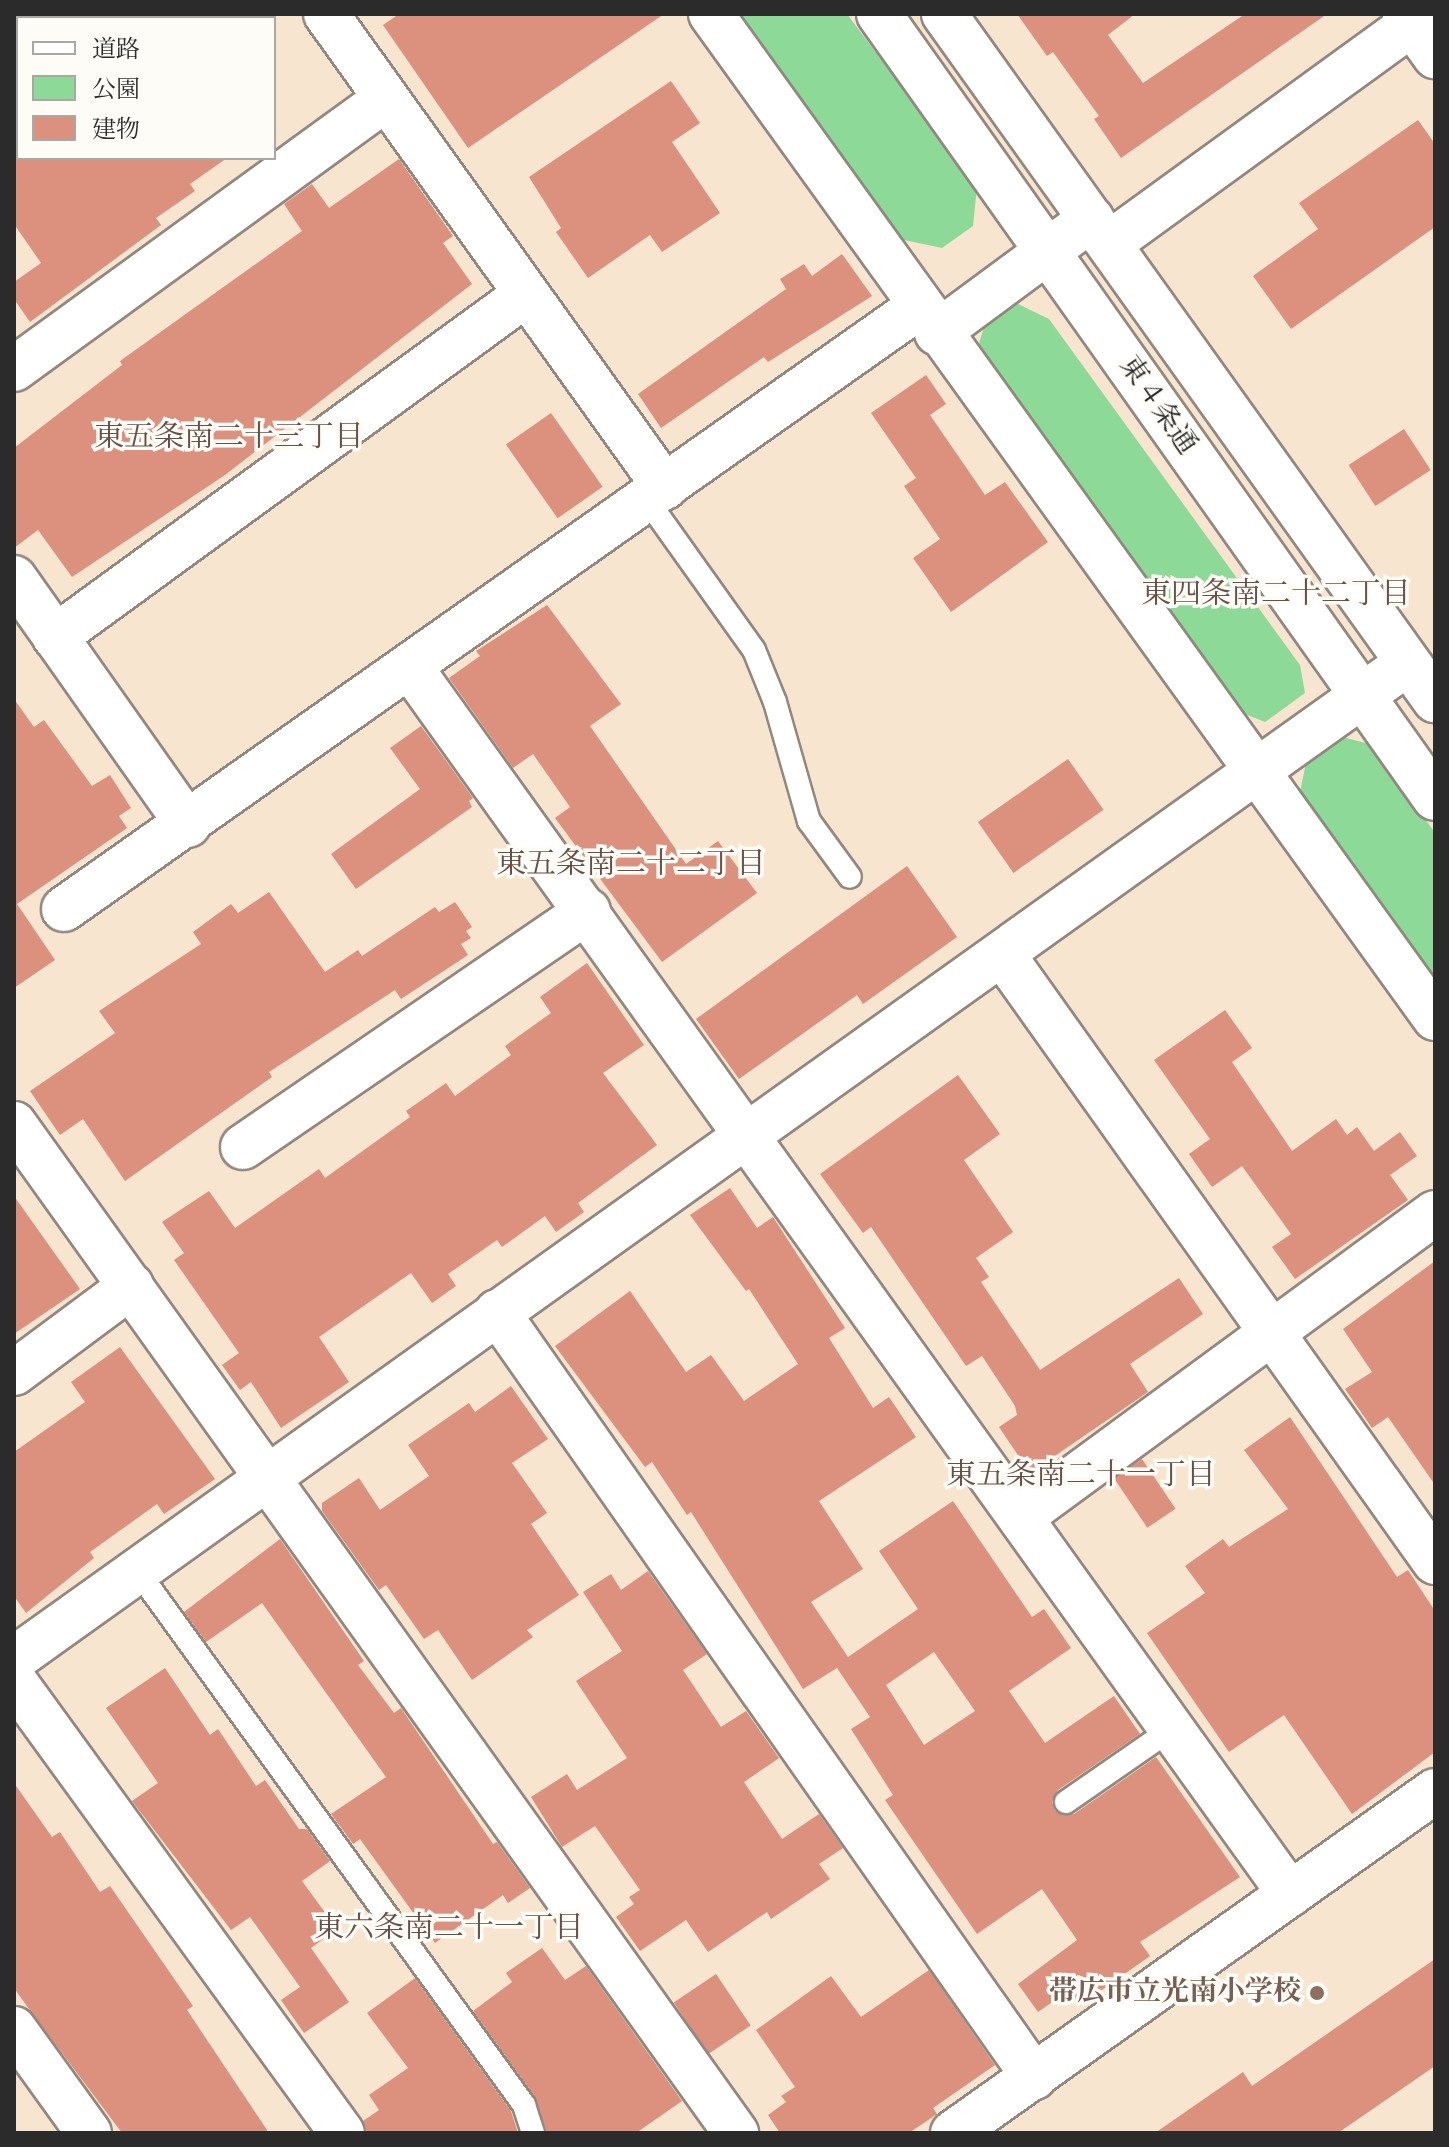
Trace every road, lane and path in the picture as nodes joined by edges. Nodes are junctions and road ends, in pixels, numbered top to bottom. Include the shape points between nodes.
1 (326, 14) edge
2 (711, 14) edge
3 (879, 14) edge
4 (944, 14) edge
5 (1419, 27) edge
6 (385, 99) junction
7 (1101, 231) junction
8 (1049, 252) junction
9 (525, 295) junction
10 (928, 319) junction
11 (14, 369) edge
12 (656, 494) junction
13 (14, 578) edge
14 (55, 637) junction
15 (1408, 663) junction
16 (410, 667) junction
17 (1361, 694) junction
18 (1435, 700) edge
19 (1254, 774) junction
20 (1435, 798) edge
21 (188, 825) junction
22 (850, 877) dead end
23 (64, 909) dead end
24 (588, 911) junction
25 (1003, 955) junction
26 (1435, 1018) edge
27 (14, 1124) edge
28 (748, 1133) junction
29 (243, 1147) dead end
30 (1435, 1213) edge
31 (131, 1286) junction
32 (497, 1312) junction
33 (1269, 1335) junction
34 (14, 1373) edge
35 (270, 1475) junction
36 (1022, 1516) junction
37 (1435, 1562) edge
38 (136, 1569) junction
39 (14, 1659) edge
40 (14, 1681) edge
41 (1173, 1728) junction
42 (1435, 1791) edge
43 (1066, 1802) dead end
44 (1290, 1894) junction
45 (14, 2029) edge
46 (1034, 2077) junction
47 (89, 2133) edge
48 (342, 2133) edge
49 (533, 2133) edge
50 (736, 2133) edge
51 (953, 2133) edge

1 - 6 street
2 - 10 street
3 - 8 street, 東４条通
4 - 7 street, 東４条通
5 - 7 street
6 - 9 street
6 - 11 street
7 - 8 street
7 - 15 street, 東４条通
8 - 10 street
8 - 17 street, 東４条通
9 - 12 street
9 - 14 street
10 - 12 street
10 - 19 street
12 - 16 street
12 - 22 lane via 754,650 809,821
13 - 14 street
14 - 21 street
15 - 17 street
15 - 18 street, 東４条通
16 - 21 street
16 - 24 street
17 - 19 street
17 - 20 street, 東４条通
19 - 25 street
19 - 26 street
21 - 23 street
24 - 28 street
24 - 29 street
25 - 28 street
25 - 33 street
27 - 31 street
28 - 32 street
28 - 36 street
30 - 33 street
31 - 34 street
31 - 35 street
32 - 35 street
32 - 46 street
33 - 36 street
33 - 37 street
35 - 38 street
35 - 50 street
36 - 41 street
38 - 39 street
38 - 49 lane via 524,2105
40 - 48 street
41 - 43 lane
41 - 44 street
42 - 44 street
44 - 46 street
45 - 47 street
46 - 51 street

